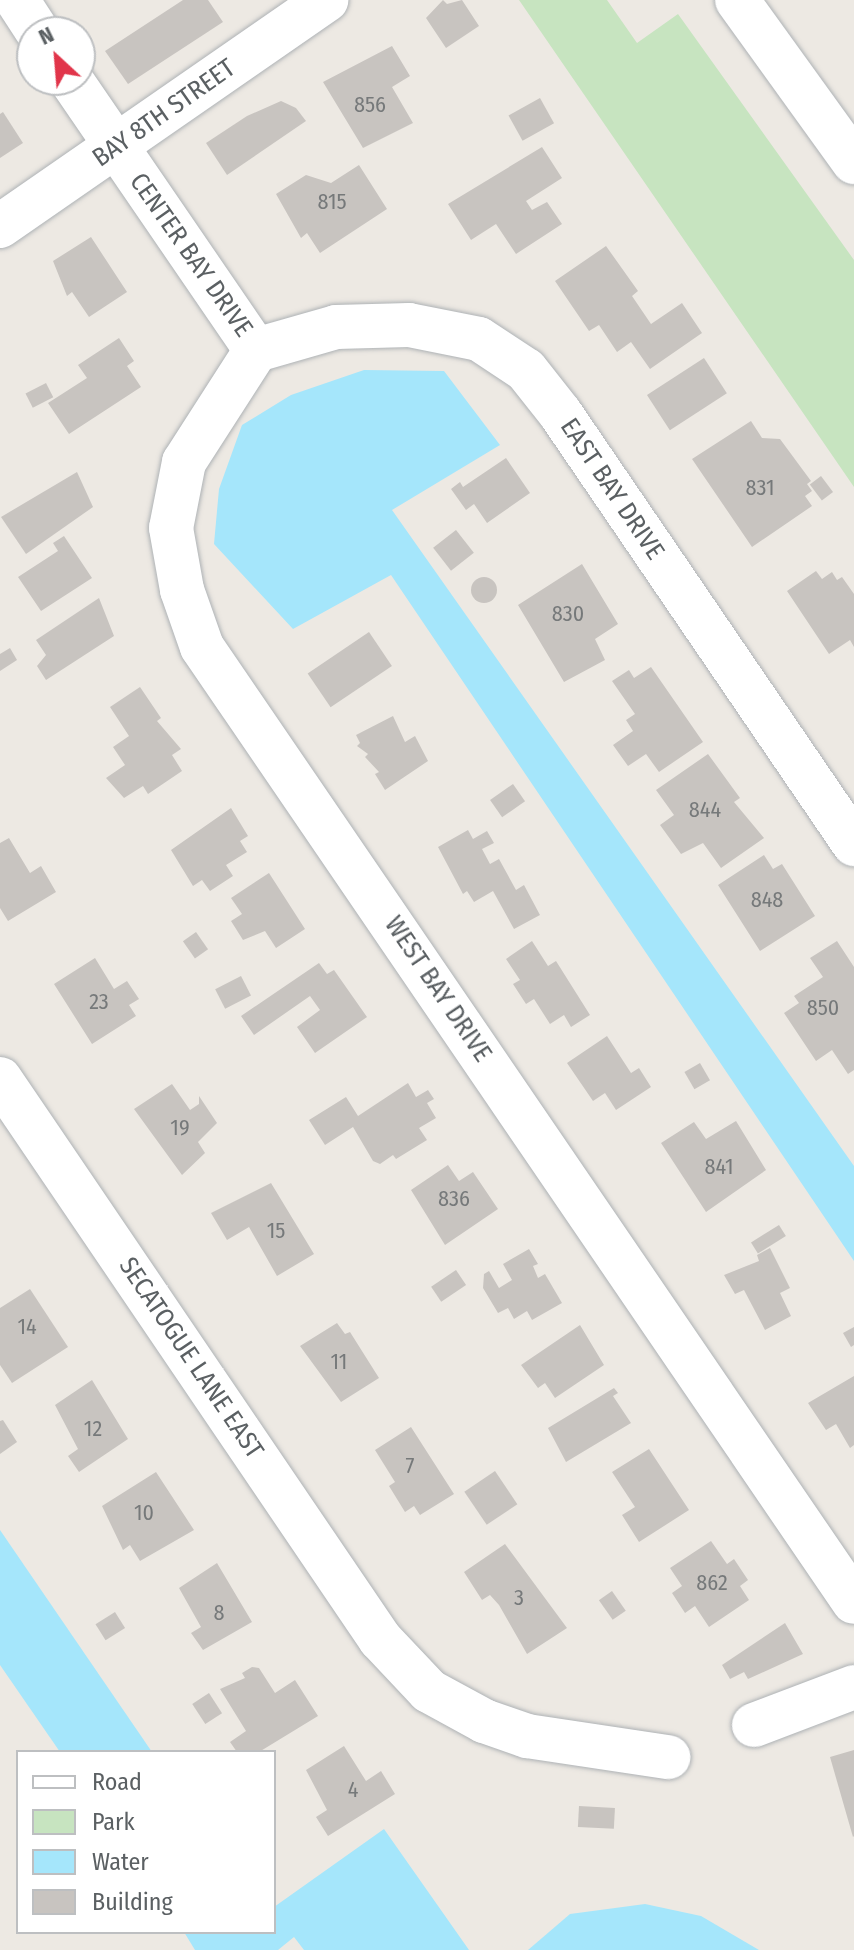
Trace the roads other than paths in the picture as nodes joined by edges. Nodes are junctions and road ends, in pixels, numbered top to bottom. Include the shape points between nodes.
1 (326, 0) edge
2 (737, 0) edge
3 (82, 96) edge
4 (117, 147) junction
5 (854, 162) edge
6 (0, 226) edge
7 (256, 350) junction
8 (854, 844) edge
9 (0, 1079) edge
10 (854, 1602) edge
11 (854, 1687) edge
12 (754, 1725) dead end
13 (668, 1757) dead end

1 - 4 street, BAY 8TH STREET
2 - 5 street
3 - 4 street, CENTER BAY DRIVE
4 - 6 street, BAY 8TH STREET
4 - 7 street, CENTER BAY DRIVE
7 - 8 street, EAST BAY DRIVE via 336,327 409,325 479,339 526,370
7 - 10 street, WEST BAY DRIVE via 184,462 171,528 182,590 202,647
9 - 13 street, SECATOGUE LANE EAST via 380,1639 429,1691 484,1721 587,1749
11 - 12 street

